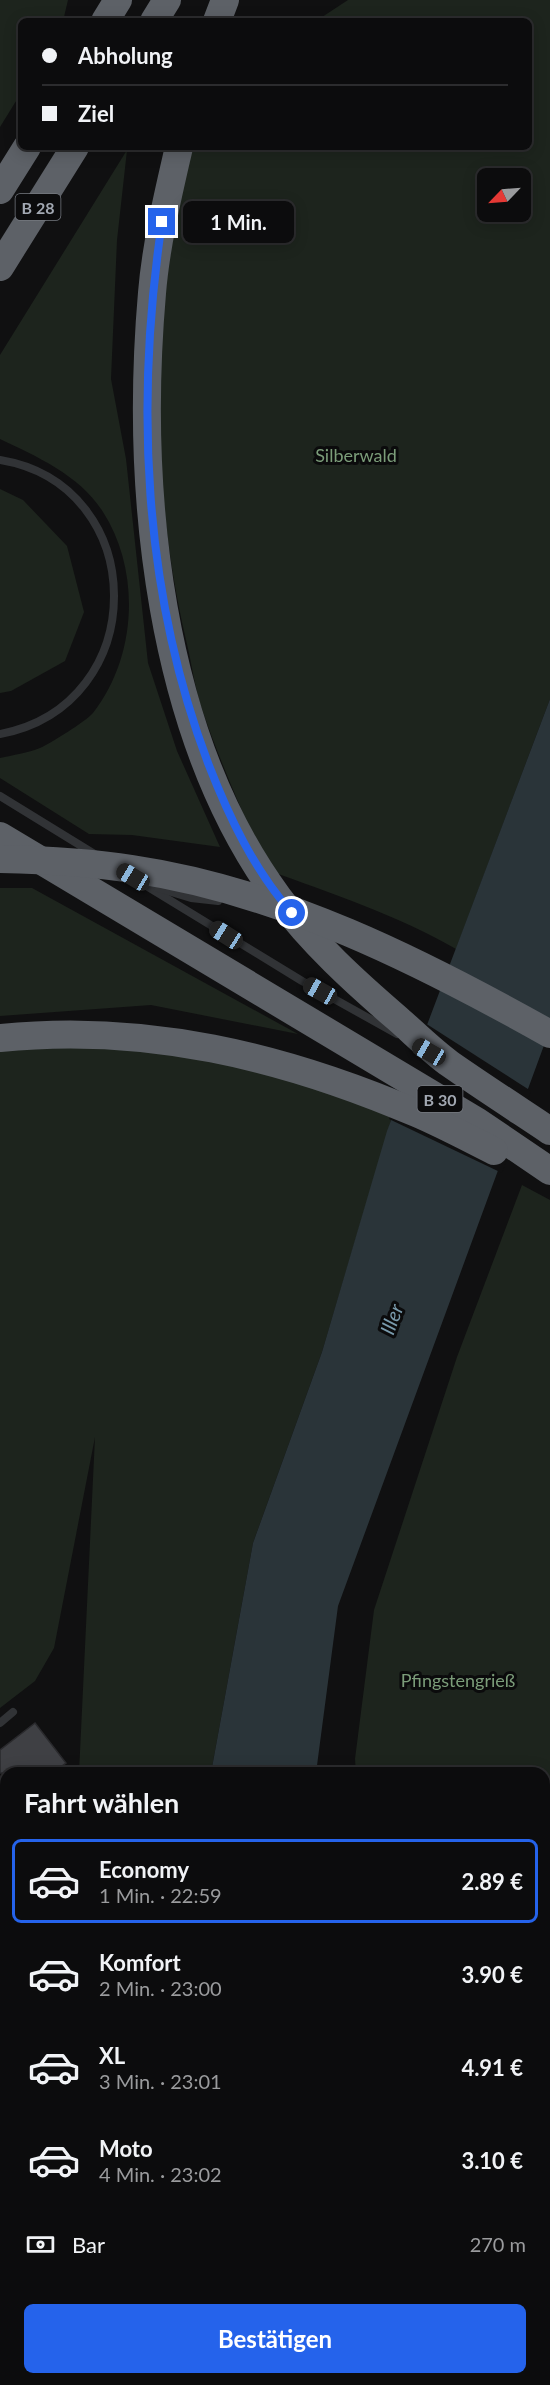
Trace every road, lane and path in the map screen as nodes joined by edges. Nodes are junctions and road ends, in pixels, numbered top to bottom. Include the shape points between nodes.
1 (118, 0) edge
2 (168, 0) edge
3 (225, 0) edge
4 (107, 18) edge
5 (156, 18) edge
6 (218, 18) edge
7 (25, 150) edge
8 (73, 150) edge
9 (178, 150) edge
10 (0, 190) edge
11 (0, 267) edge
12 (0, 460) edge
13 (0, 734) edge
14 (0, 796) edge
15 (0, 836) edge
16 (0, 859) edge
17 (133, 877) junction
18 (230, 902) dead end
19 (248, 906) dead end
20 (276, 916) dead end
21 (342, 988) junction
22 (550, 1034) edge
23 (0, 1038) edge
24 (550, 1131) edge
25 (550, 1171) edge
26 (550, 1177) edge
27 (13, 1712) dead end
28 (0, 1723) edge

1 - 4 highway
2 - 5 highway
3 - 6 highway
7 - 10 highway, B 28
8 - 11 highway, B 28
9 - 21 highway via 152,291 148,467 156,557 169,632 182,685 218,788 252,857
12 - 13 lane via 32,468 75,497 106,550 115,601 113,627 104,653 79,690 39,720
14 - 17 lane
15 - 25 highway, B 30 via 478,1122
16 - 22 highway, bridge via 70,861 134,869 252,897 331,925 457,981
17 - 18 lane via 191,898
17 - 21 lane
19 - 20 lane
21 - 24 highway, B 30
23 - 26 highway via 69,1032 145,1037 234,1052 311,1073 416,1113
27 - 28 lane

